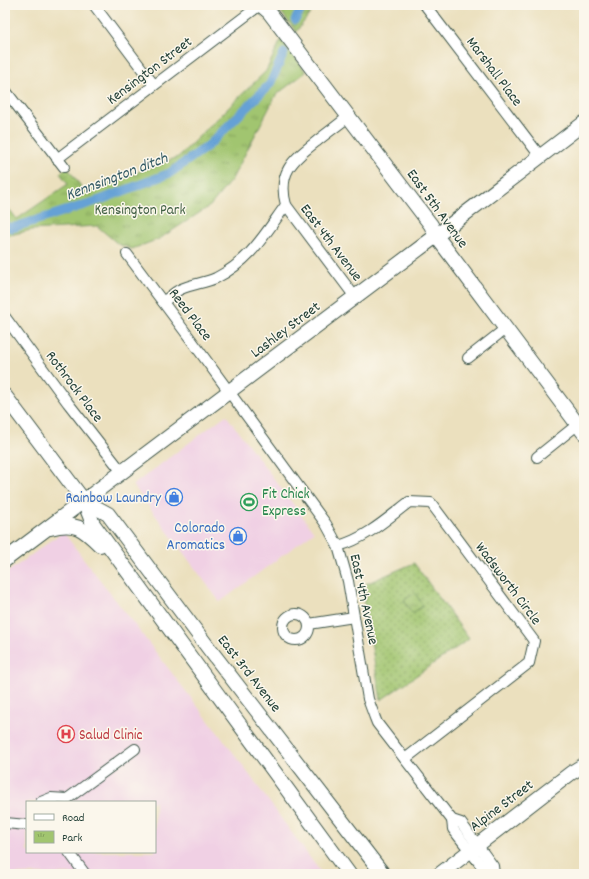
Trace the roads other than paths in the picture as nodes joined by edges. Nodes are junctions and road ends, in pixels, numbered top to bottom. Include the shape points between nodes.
1 (94, 5) edge
2 (260, 5) edge
3 (426, 5) edge
4 (154, 84) junction
5 (5, 90) edge
6 (348, 117) junction
7 (584, 122) edge
8 (540, 156) junction
9 (286, 205) junction
10 (436, 236) junction
11 (127, 254) dead end
12 (355, 297) junction
13 (163, 302) junction
14 (5, 317) edge
15 (505, 329) junction
16 (468, 358) dead end
17 (230, 392) junction
18 (5, 396) edge
19 (581, 429) edge
20 (537, 457) dead end
21 (122, 472) junction
22 (84, 501) junction
23 (46, 529) junction
24 (338, 546) junction
25 (5, 560) edge
26 (138, 586) junction
27 (354, 617) junction
28 (310, 624) dead end
29 (135, 749) dead end
30 (405, 759) junction
31 (584, 765) edge
32 (44, 801) edge
33 (5, 823) edge
34 (26, 825) edge
35 (473, 848) junction
36 (70, 853) edge
37 (85, 874) edge
38 (349, 874) edge
39 (383, 874) edge
40 (440, 874) edge
41 (490, 874) edge
42 (494, 874) edge

1 - 4 street
2 - 4 street, Kensington Street
2 - 6 main road, East 5th Avenue via 269,12
3 - 8 street, Marshall Place
4 - 5 street, Kensington Street via 61,163
6 - 9 street via 296,157 284,180 283,194
6 - 10 main road, East 5th Avenue via 431,225
7 - 8 main road, Lashley Street
8 - 10 main road, Lashley Street
9 - 12 street, East 4th Avenue
9 - 13 street via 254,249 231,269 214,279 182,288
10 - 12 main road, Lashley Street
10 - 15 main road, East 5th Avenue
11 - 13 street, Reed Place
12 - 17 main road, Lashley Street
13 - 17 street, Reed Place
14 - 21 street, Rothrock Place
15 - 16 street
15 - 19 main road, East 5th Avenue
17 - 21 main road, Lashley Street
17 - 24 street, East 4th Avenue via 326,524
18 - 22 main road, East 3rd Avenue
19 - 20 street
21 - 22 main road, Lashley Street
22 - 23 main road, Lashley Street
22 - 26 main road, East 3rd Avenue via 93,524
22 - 39 main road, East 3rd Avenue via 108,514
23 - 25 main road, Lashley Street
23 - 26 main road via 64,524 88,533 122,574
24 - 27 street, East 4th Avenue via 348,581
24 - 30 street, Wadsworth Circle via 363,536 409,502 430,503 534,641 529,663
26 - 38 main road, East 3rd Avenue
27 - 28 street
27 - 30 street, East 4th Avenue via 368,699 377,723
29 - 32 street via 67,799 51,798
30 - 35 street, East 4th Avenue via 452,820 453,829
31 - 35 main road, Alpine Street
33 - 34 street
35 - 40 main road, Alpine Street
35 - 41 street, East 4th Avenue
35 - 42 street, East 4th Avenue via 493,866
36 - 37 street

